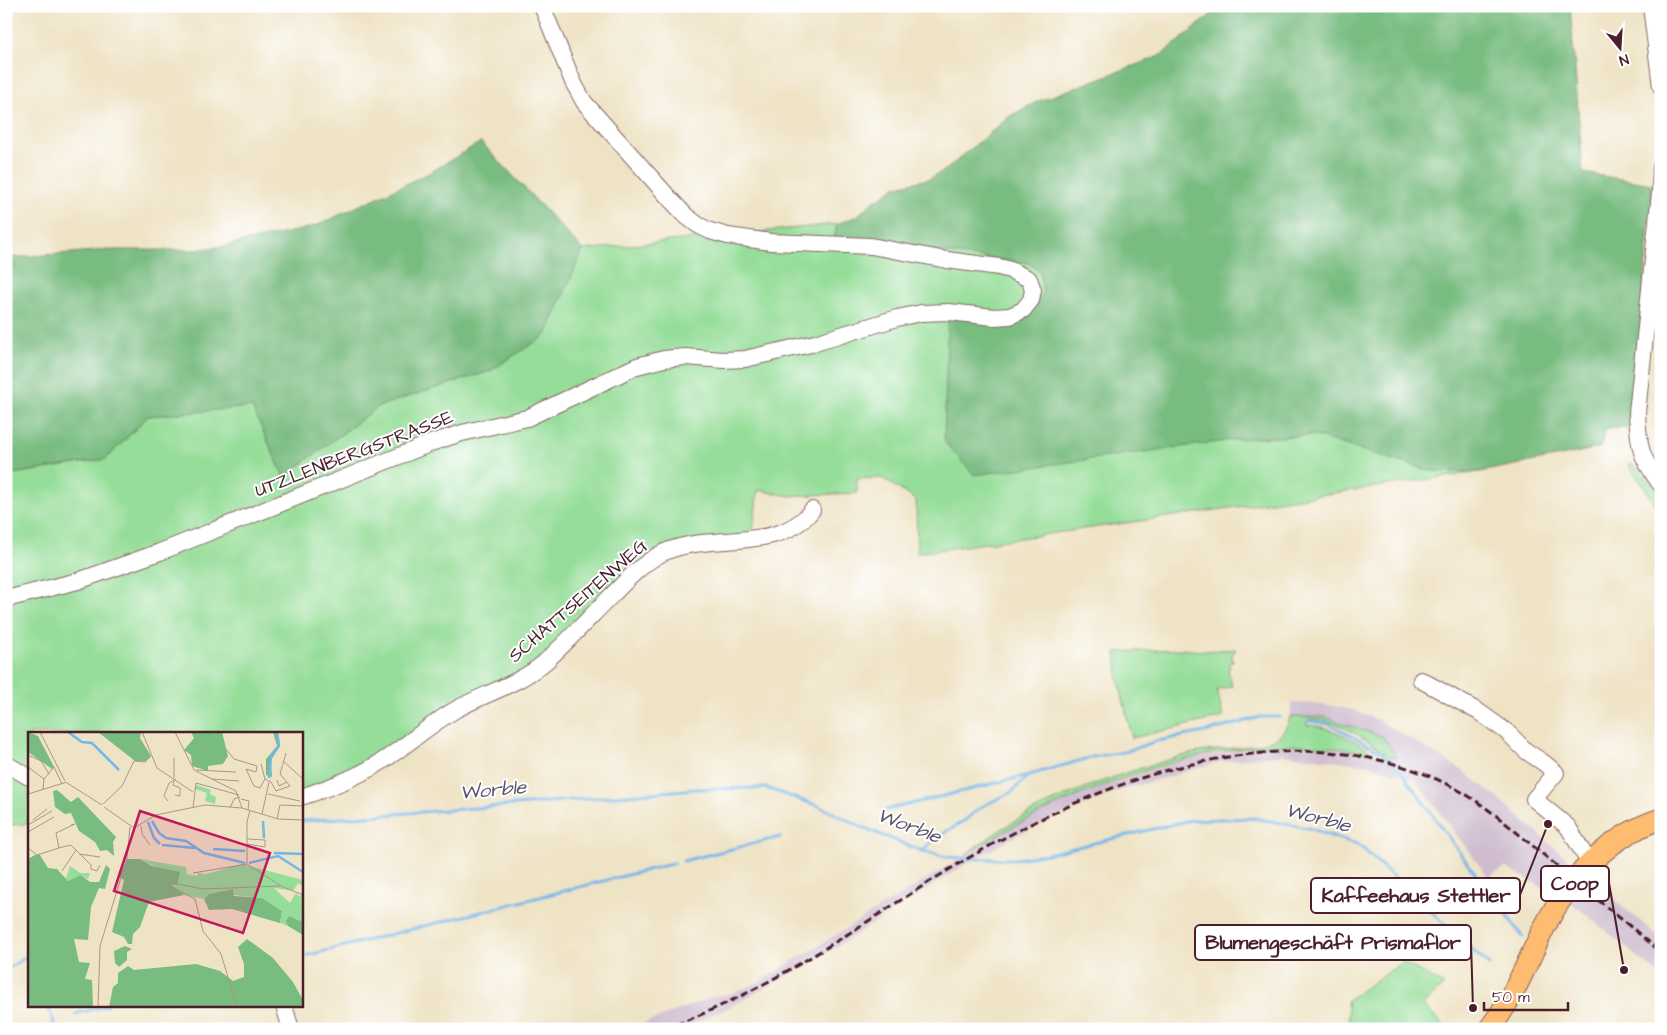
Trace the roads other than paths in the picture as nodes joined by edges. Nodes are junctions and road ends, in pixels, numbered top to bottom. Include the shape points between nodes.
1 (542, 6) edge
2 (1651, 6) edge
3 (1661, 87) edge
4 (1661, 167) edge
5 (1661, 485) edge
6 (812, 510) dead end
7 (6, 599) edge
8 (1422, 680) dead end
9 (6, 764) edge
10 (28, 776) edge
11 (302, 797) edge
12 (1661, 819) edge
13 (1590, 864) junction
14 (285, 1008) edge
15 (291, 1029) edge
16 (1489, 1029) edge

1 - 7 street, UTZLENBERGSTRASSE via 572,82 584,102 675,205 698,225 740,238 871,246 999,267 1029,279 1033,290 1031,300 1023,310 1010,316 921,313 745,360 664,358 605,380 527,418 434,442 160,552 78,580
2 - 3 street
4 - 5 street via 1637,413 1643,460
6 - 11 street, SCHATTSEITENWEG via 797,525 767,536 692,544 659,554 627,580 533,672 455,710 382,762 338,784
8 - 13 street via 1479,712 1556,773 1534,799 1568,827
9 - 10 street
12 - 13 main road via 1625,835
13 - 16 main road via 1556,907
14 - 15 street

